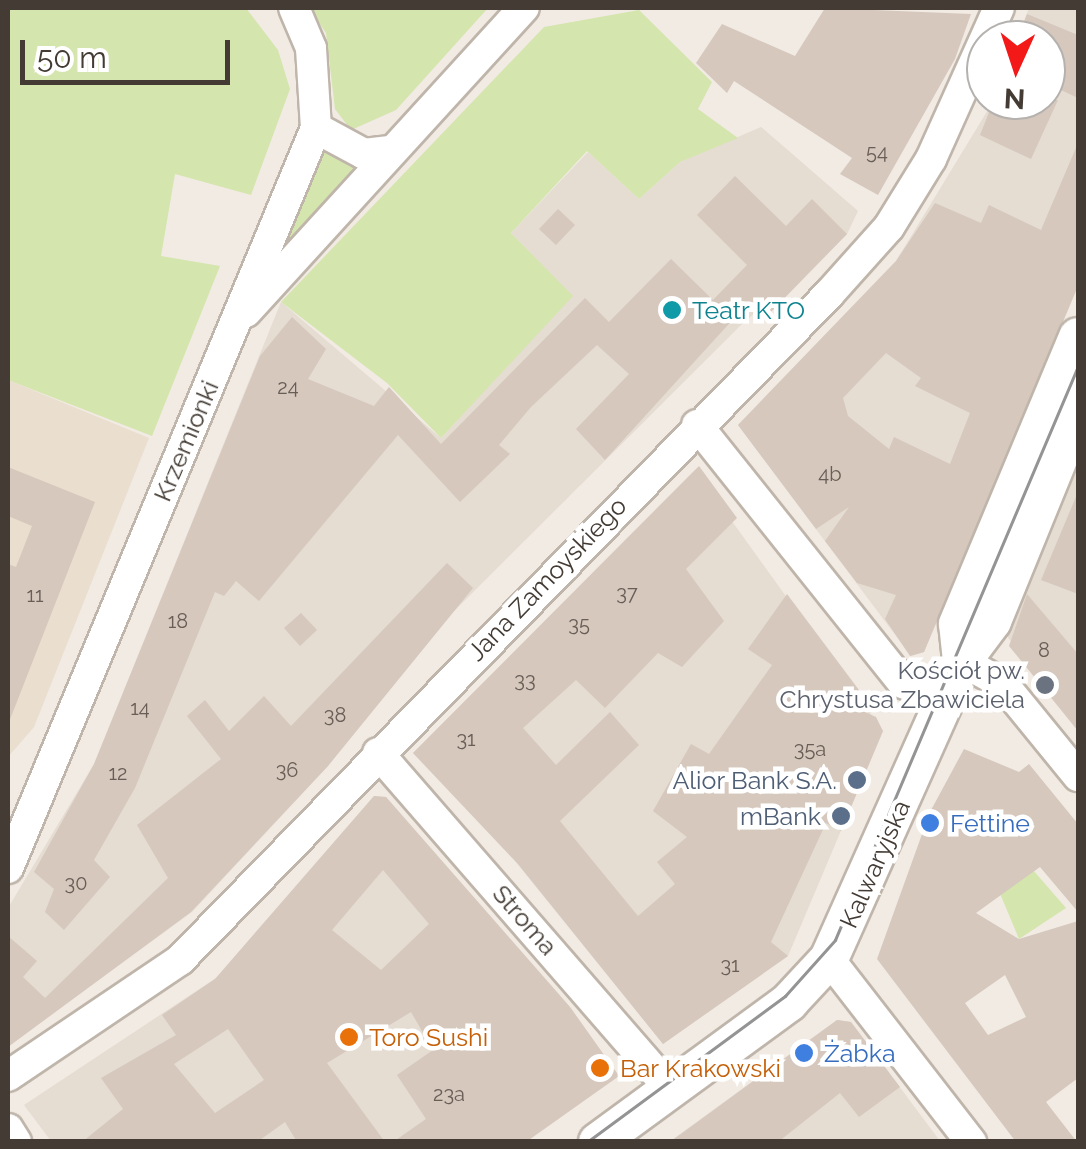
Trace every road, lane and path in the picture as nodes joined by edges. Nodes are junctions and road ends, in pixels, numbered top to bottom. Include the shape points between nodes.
1 (294, 8) edge
2 (524, 8) edge
3 (999, 8) edge
4 (316, 128) junction
5 (388, 151) junction
6 (234, 326) junction
7 (1078, 337) edge
8 (1078, 410) edge
9 (697, 425) junction
10 (962, 661) junction
11 (945, 701) junction
12 (378, 753) junction
13 (1078, 776) edge
14 (8, 868) edge
15 (830, 958) junction
16 (8, 1076) edge
17 (670, 1089) junction
18 (8, 1129) edge
19 (16, 1142) edge
20 (598, 1142) edge
21 (971, 1142) edge

1 - 4 street, Krzemionki via 312,48
2 - 5 street
3 - 9 street, Jana Zamoyskiego via 889,227
4 - 5 street via 364,154
4 - 6 street, Krzemionki
5 - 6 street
6 - 14 street, Krzemionki
7 - 10 street, Kalwaryjska via 958,624
8 - 10 street, Kalwaryjska via 992,621
9 - 11 street via 903,684
9 - 12 street, Jana Zamoyskiego
10 - 11 street, Kalwaryjska
10 - 13 street via 1003,684
11 - 15 street, Kalwaryjska
12 - 16 street, Jana Zamoyskiego via 180,960
12 - 17 street, Stroma
15 - 17 street, Kalwaryjska via 789,1002
15 - 21 street
17 - 20 street, Kalwaryjska
18 - 19 street

